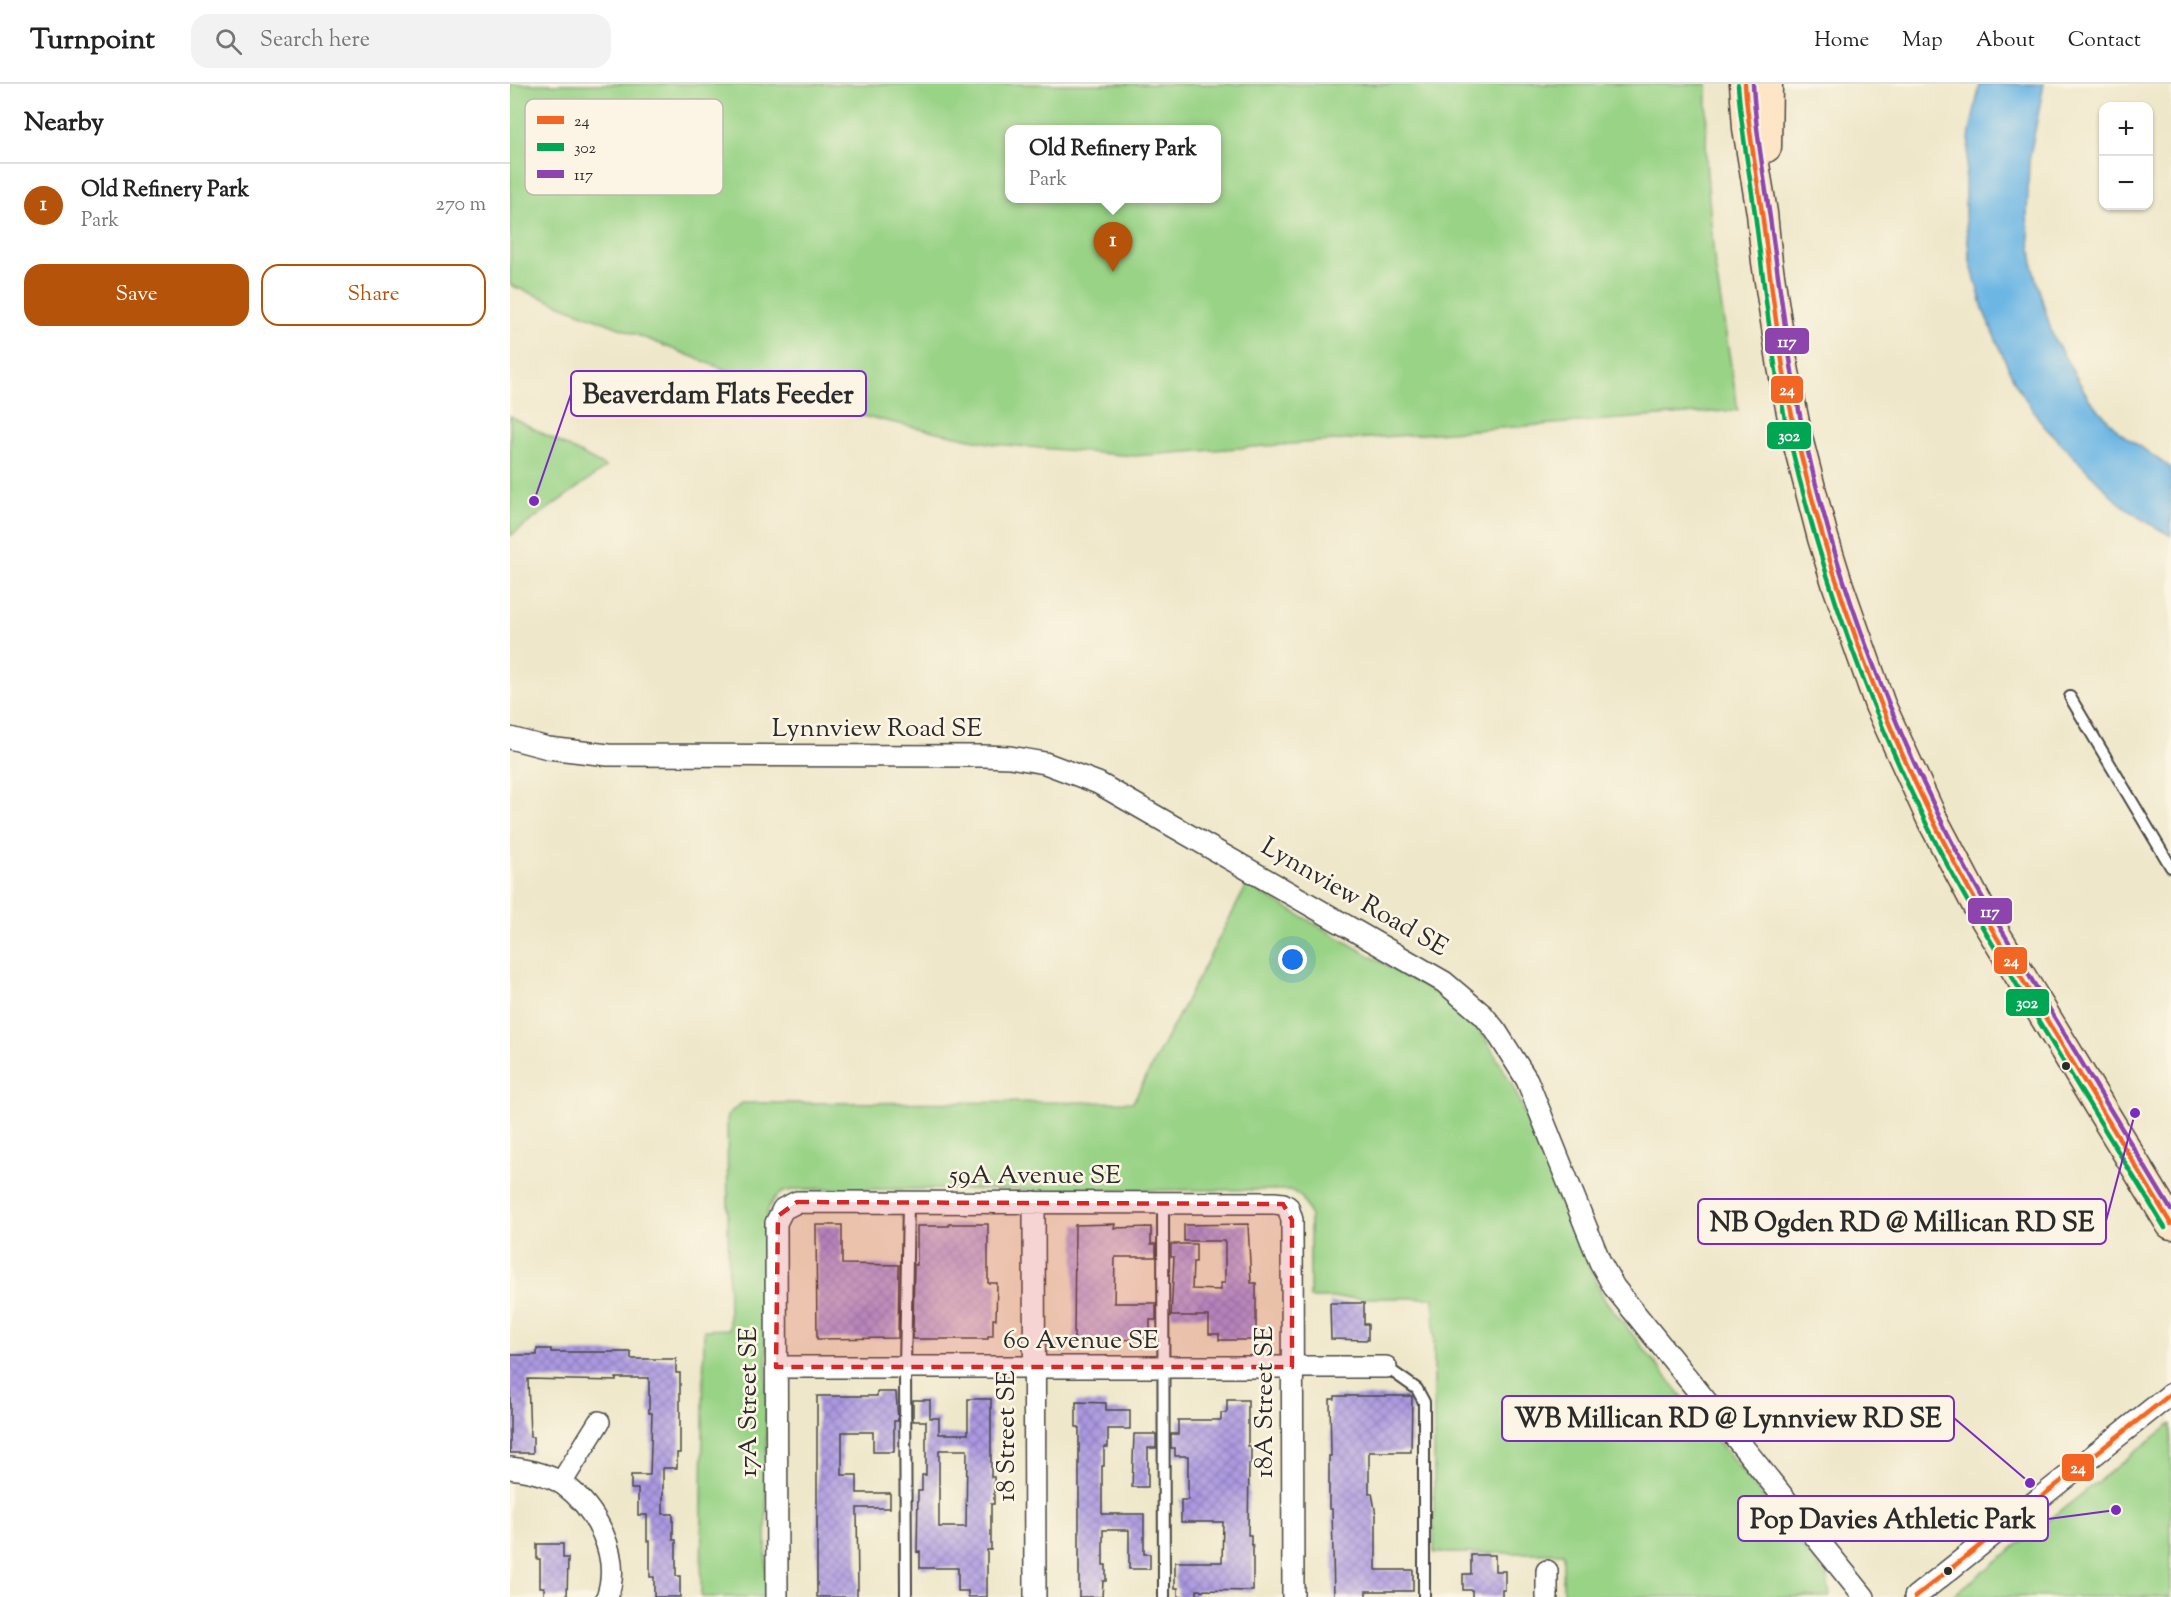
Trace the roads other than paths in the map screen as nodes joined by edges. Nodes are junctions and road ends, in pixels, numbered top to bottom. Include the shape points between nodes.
1 (1745, 84) edge
2 (1767, 84) edge
3 (1762, 213) junction
4 (2070, 697) dead end
5 (510, 738) edge
6 (2171, 867) edge
7 (908, 1202) junction
8 (1034, 1202) junction
9 (1163, 1203) junction
10 (1288, 1207) joint
11 (2167, 1208) edge
12 (783, 1209) joint
13 (776, 1367) junction
14 (905, 1367) junction
15 (1034, 1367) junction
16 (1292, 1367) junction
17 (1386, 1367) joint
18 (1163, 1368) junction
19 (2171, 1394) edge
20 (599, 1422) dead end
21 (510, 1468) edge
22 (561, 1483) junction
23 (1547, 1571) dead end
24 (607, 1597) edge
25 (777, 1597) edge
26 (906, 1597) edge
27 (1035, 1597) edge
28 (1164, 1597) edge
29 (1293, 1597) edge
30 (1424, 1597) edge
31 (1547, 1597) edge
32 (1864, 1597) edge
33 (1915, 1597) edge

1 - 3 street
2 - 3 street
3 - 11 street via 1797,438 1832,567 1880,705 1932,819 1979,908
4 - 6 lane
5 - 32 street, Lynnview Road SE via 548,748 608,755 984,756 1045,763 1098,783 1444,982 1483,1015 1527,1080 1600,1262 1614,1287
7 - 8 street, 59A Avenue SE
7 - 12 street, 59A Avenue SE via 797,1202
7 - 14 lane
8 - 9 street, 59A Avenue SE
8 - 15 street, 18 Street SE
9 - 10 street, 59A Avenue SE via 1274,1203
9 - 18 lane
10 - 16 street, 18A Street SE via 1292,1220
12 - 13 street, 17A Street SE via 776,1223
13 - 14 street, 60 Avenue SE
13 - 25 street, 17A Street SE
14 - 15 street, 60 Avenue SE
14 - 26 lane
15 - 18 street, 60 Avenue SE
15 - 27 street, 18 Street SE
16 - 17 street, 60 Avenue SE
16 - 18 street, 60 Avenue SE
16 - 29 street, 18A Street SE
17 - 30 lane via 1417,1389 1424,1402
18 - 28 lane
19 - 33 street
20 - 22 street
21 - 22 street
22 - 24 street via 586,1504 604,1534 611,1584
23 - 31 street

